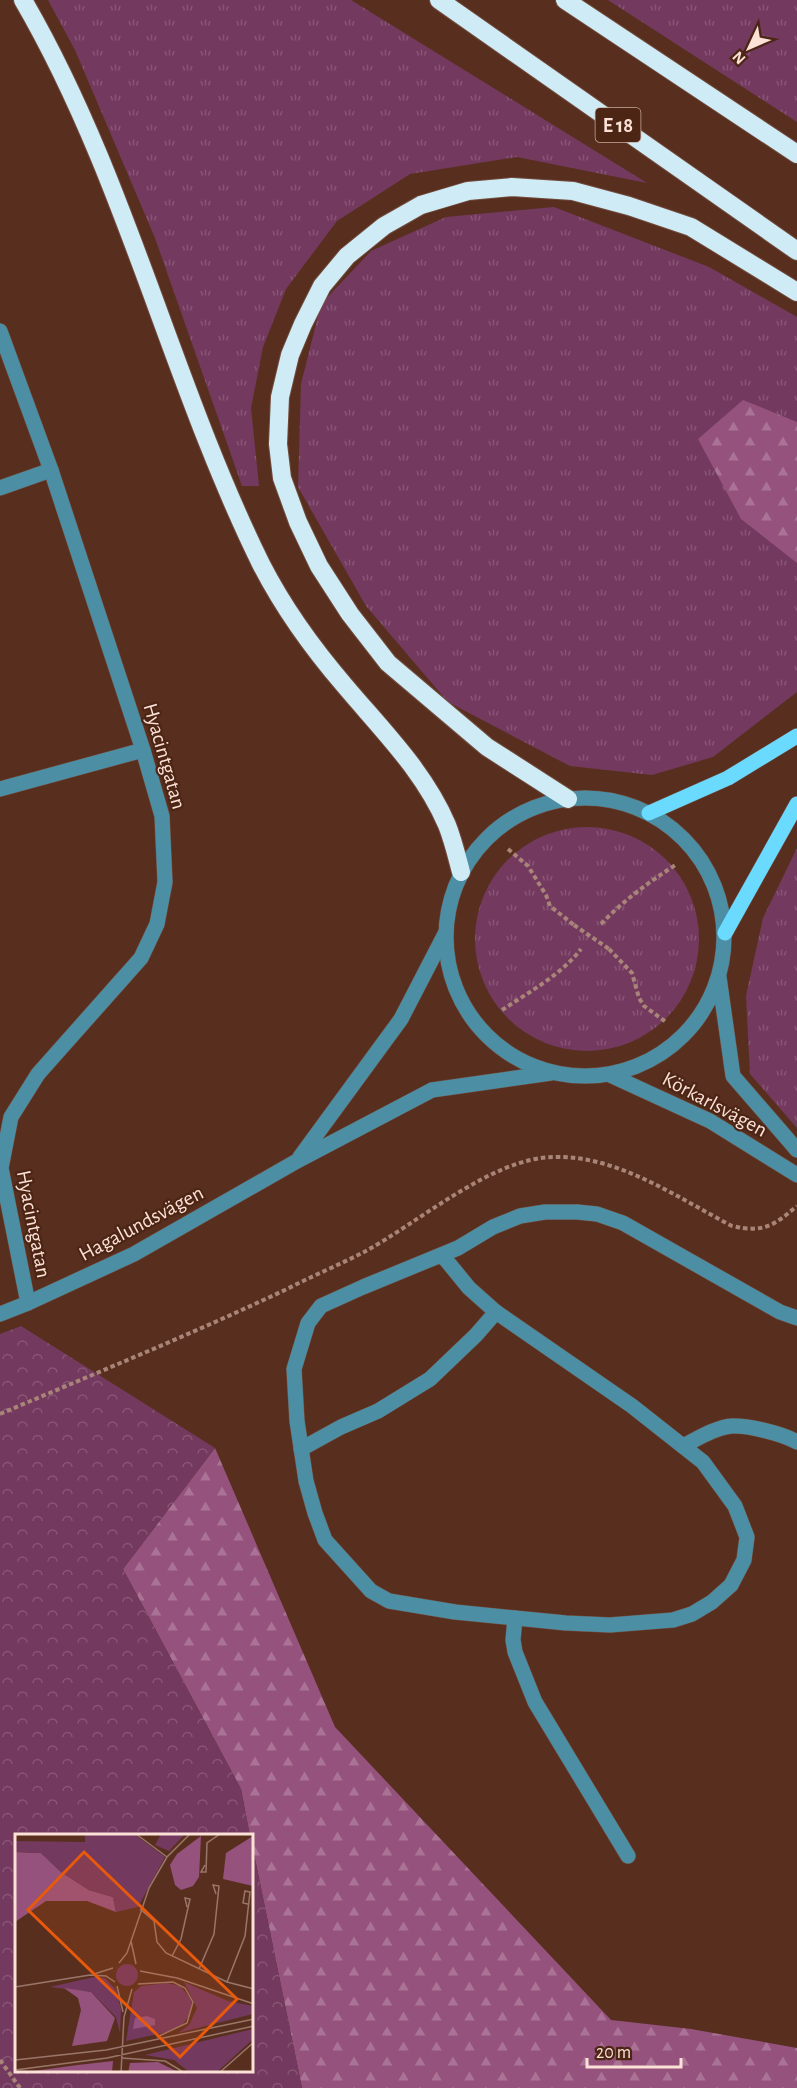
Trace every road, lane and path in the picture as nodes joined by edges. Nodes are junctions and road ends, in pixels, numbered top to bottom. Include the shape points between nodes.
1 (23, 0) edge
2 (439, 0) edge
3 (565, 0) edge
4 (797, 154) edge
5 (797, 251) edge
6 (797, 292) edge
7 (0, 331) edge
8 (51, 470) junction
9 (0, 488) edge
10 (797, 736) edge
11 (143, 750) junction
12 (0, 789) edge
13 (568, 799) junction
14 (797, 804) edge
15 (649, 813) junction
16 (508, 849) dead end
17 (677, 864) dead end
18 (461, 872) junction
19 (601, 924) dead end
20 (725, 933) junction
21 (446, 934) junction
22 (581, 949) dead end
23 (719, 976) junction
24 (502, 1010) dead end
25 (666, 1022) dead end
26 (551, 1073) junction
27 (610, 1075) junction
28 (797, 1150) edge
29 (297, 1161) junction
30 (797, 1174) edge
31 (442, 1255) junction
32 (28, 1303) junction
33 (496, 1312) junction
34 (0, 1314) edge
35 (797, 1318) edge
36 (797, 1442) edge
37 (683, 1446) junction
38 (301, 1449) junction
39 (514, 1618) junction
40 (628, 1856) dead end
41 (0, 2060) edge
42 (20, 2088) edge

1 - 18 highway via 82,117 226,488 263,566 294,619 421,778 447,825
2 - 5 highway, E 18
3 - 4 highway
6 - 13 highway via 691,227 573,191 513,187 468,191 421,205 384,226 347,256 322,286 303,324 290,355 280,397 278,444 282,478 319,566 388,663 487,747
7 - 8 street, Hyacintgatan
8 - 9 street
8 - 11 street, Hyacintgatan
10 - 15 main road via 728,778
11 - 12 street
11 - 32 street, Hyacintgatan via 162,816 165,882 157,924 141,958 38,1074 11,1117 1,1168
13 - 15 street via 609,800
13 - 18 street via 525,811 488,837
14 - 20 main road
15 - 20 street via 679,834 703,862 719,896
16 - 25 path, bridge via 528,866 550,906 609,949 632,973 639,998
17 - 19 path via 617,907
18 - 21 street via 450,902
20 - 23 street
21 - 26 street via 452,980 474,1022 508,1054
21 - 29 street, Hagalundsvägen via 401,1019
22 - 24 path via 553,975
23 - 27 street via 704,1011 679,1041 647,1063
23 - 28 street, Körkarlsvägen via 733,1076
26 - 27 street
26 - 29 street, Hagalundsvägen via 432,1090
27 - 30 street, Körkarlsvägen via 710,1120
29 - 32 street, Hagalundsvägen via 134,1254
31 - 33 street via 468,1288
31 - 35 street via 520,1216 545,1212 597,1214 631,1227
31 - 38 street via 333,1300 314,1313 294,1369
32 - 34 street, Hagalundsvägen
33 - 37 street
33 - 38 street via 430,1379 378,1411
36 - 37 street via 771,1432 731,1426
37 - 39 street via 704,1462 735,1506 747,1537 744,1560 731,1585 712,1602 673,1620 610,1625
38 - 39 street via 325,1540 371,1591 389,1601 412,1606
39 - 40 street via 515,1652 535,1702
41 - 42 path

